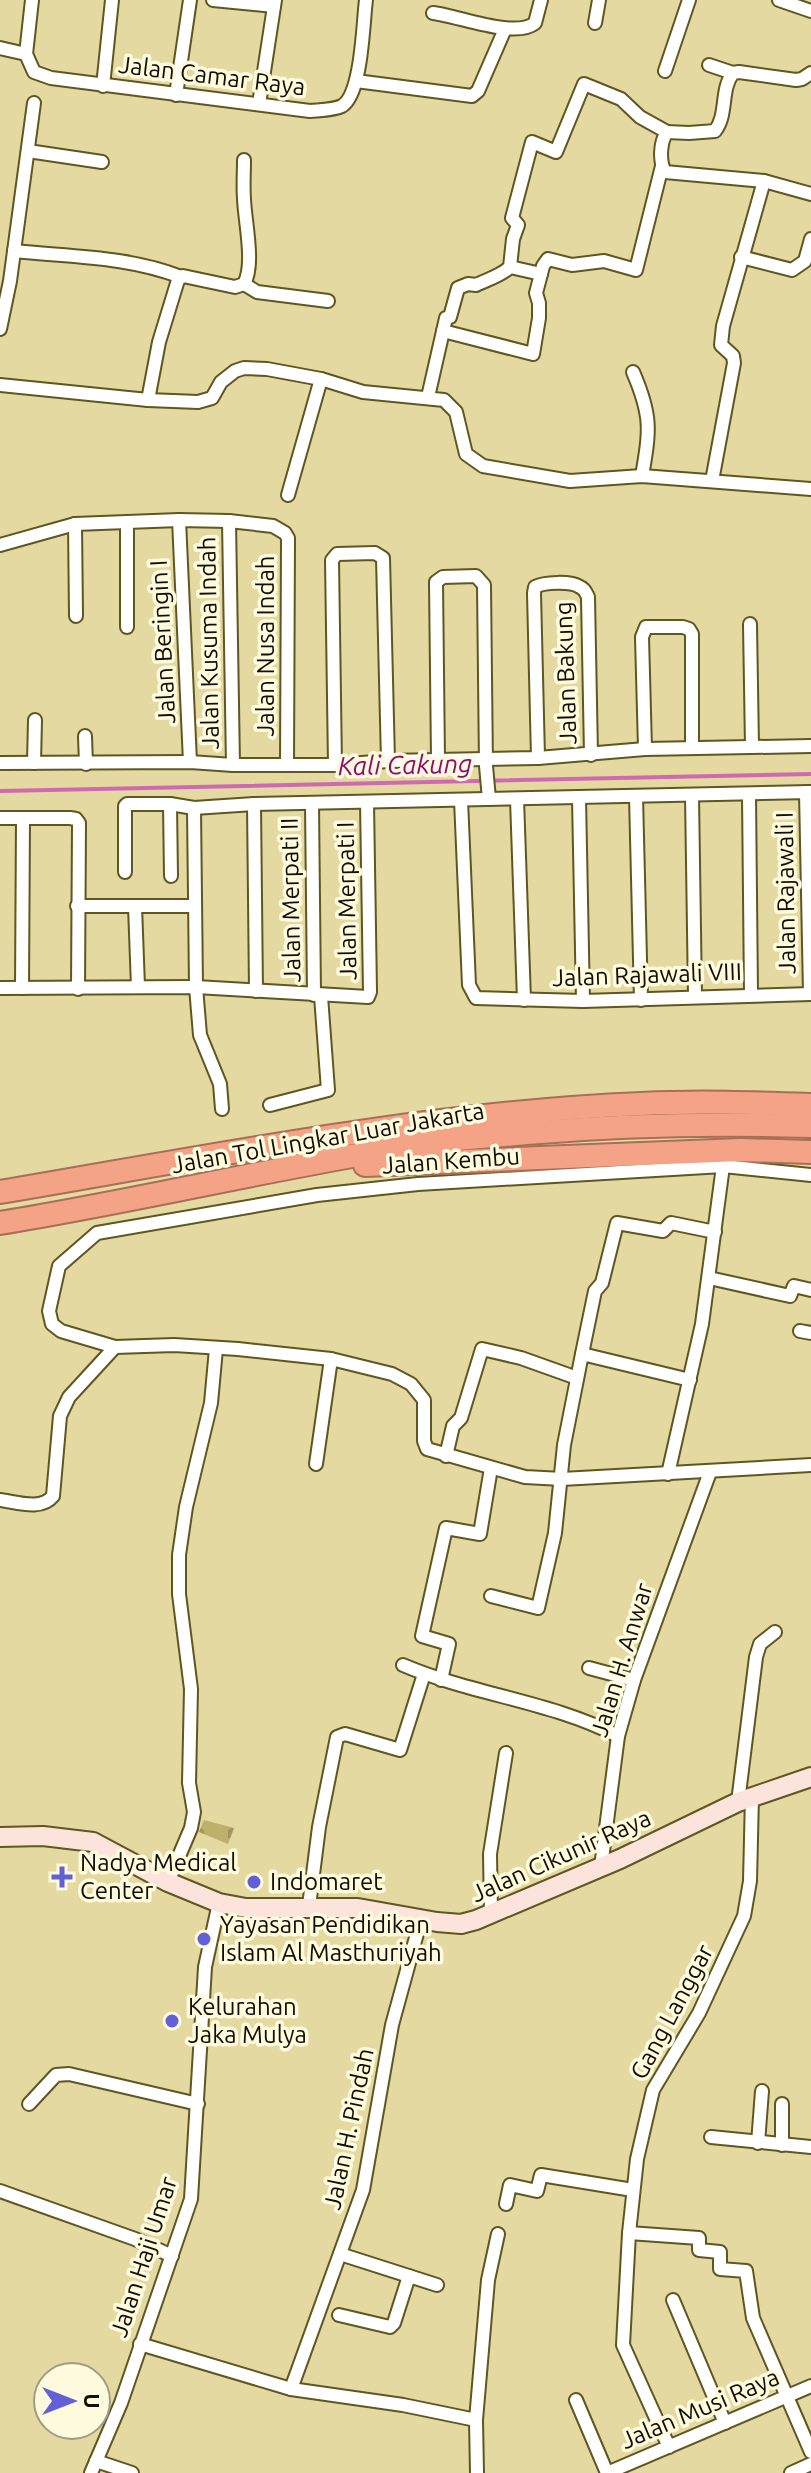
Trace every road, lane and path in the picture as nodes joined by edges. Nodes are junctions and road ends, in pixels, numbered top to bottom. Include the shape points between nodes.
1 (32, 0) edge
2 (112, 0) edge
3 (190, 0) edge
4 (213, 0) edge
5 (366, 0) edge
6 (456, 0) edge
7 (541, 0) edge
8 (599, 0) edge
9 (689, 0) edge
10 (779, 0) edge
11 (274, 3) edge
12 (811, 11) edge
13 (433, 13) dead end
14 (455, 15) junction
15 (595, 23) dead end
16 (505, 29) junction
17 (0, 48) edge
18 (26, 54) junction
19 (709, 65) dead end
20 (665, 71) dead end
21 (733, 73) junction
22 (811, 73) edge
23 (356, 81) junction
24 (103, 86) junction
25 (176, 95) junction
26 (34, 103) dead end
27 (259, 104) junction
28 (667, 132) junction
29 (28, 151) junction
30 (244, 160) dead end
31 (102, 162) dead end
32 (662, 166) junction
33 (764, 181) junction
34 (811, 194) edge
35 (811, 239) edge
36 (14, 251) junction
37 (741, 257) junction
38 (510, 267) junction
39 (541, 274) junction
40 (181, 277) junction
41 (5, 281) edge
42 (244, 284) junction
43 (328, 301) dead end
44 (0, 329) edge
45 (443, 331) junction
46 (633, 372) dead end
47 (321, 379) junction
48 (0, 385) edge
49 (428, 397) junction
50 (148, 400) junction
51 (642, 476) junction
52 (712, 481) junction
53 (811, 489) edge
54 (288, 495) dead end
55 (179, 520) junction
56 (229, 521) junction
57 (127, 522) junction
58 (75, 524) junction
59 (0, 545) edge
60 (76, 616) dead end
61 (750, 624) dead end
62 (127, 627) dead end
63 (35, 720) dead end
64 (85, 736) dead end
65 (811, 746) edge
66 (752, 747) junction
67 (692, 748) junction
68 (645, 749) junction
69 (538, 752) junction
70 (591, 755) junction
71 (438, 760) junction
72 (388, 761) junction
73 (190, 762) junction
74 (0, 763) edge
75 (34, 763) junction
76 (486, 763) junction
77 (86, 764) junction
78 (233, 765) junction
79 (287, 765) junction
80 (335, 765) junction
81 (808, 792) edge
82 (488, 795) junction
83 (692, 795) junction
84 (749, 795) junction
85 (636, 796) junction
86 (579, 798) junction
87 (517, 799) junction
88 (461, 800) junction
89 (367, 802) junction
90 (173, 804) junction
91 (254, 804) junction
92 (312, 804) junction
93 (194, 808) junction
94 (0, 818) edge
95 (23, 818) junction
96 (125, 872) dead end
97 (171, 876) dead end
98 (77, 906) junction
99 (135, 906) junction
100 (195, 906) junction
101 (138, 987) junction
102 (196, 987) junction
103 (0, 988) edge
104 (22, 988) junction
105 (78, 989) junction
106 (256, 991) junction
107 (751, 994) junction
108 (810, 994) edge
109 (318, 996) junction
110 (695, 997) junction
111 (524, 1000) junction
112 (641, 1000) junction
113 (583, 1001) junction
114 (811, 1091) edge
115 (762, 1104) junction
116 (270, 1105) dead end
117 (811, 1105) edge
118 (222, 1109) dead end
119 (811, 1126) edge
120 (811, 1152) edge
121 (723, 1166) junction
122 (287, 1167) junction
123 (811, 1175) edge
124 (0, 1192) edge
125 (0, 1223) edge
126 (715, 1232) junction
127 (709, 1278) junction
128 (811, 1290) edge
129 (115, 1347) junction
130 (216, 1349) junction
131 (582, 1354) junction
132 (331, 1359) junction
133 (577, 1378) junction
134 (690, 1380) junction
135 (446, 1456) junction
136 (316, 1464) dead end
137 (811, 1465) edge
138 (491, 1468) junction
139 (710, 1472) junction
140 (668, 1474) junction
141 (562, 1479) junction
142 (0, 1500) edge
143 (491, 1596) dead end
144 (775, 1632) dead end
145 (403, 1665) dead end
146 (589, 1668) dead end
147 (424, 1674) junction
148 (441, 1680) junction
149 (634, 1680) junction
150 (618, 1736) junction
151 (506, 1753) dead end
152 (811, 1777) edge
153 (745, 1799) junction
154 (0, 1837) edge
155 (601, 1867) junction
156 (168, 1882) junction
157 (219, 1903) junction
158 (309, 1906) junction
159 (491, 1914) junction
160 (421, 1919) junction
161 (762, 2091) dead end
162 (29, 2104) dead end
163 (198, 2104) junction
164 (782, 2104) dead end
165 (711, 2137) dead end
166 (758, 2143) junction
167 (782, 2145) junction
168 (811, 2147) edge
169 (633, 2190) junction
170 (0, 2191) edge
171 (506, 2204) dead end
172 (629, 2233) junction
173 (498, 2234) dead end
174 (340, 2254) junction
175 (172, 2256) junction
176 (409, 2276) junction
177 (437, 2285) dead end
178 (673, 2300) dead end
179 (339, 2315) dead end
180 (140, 2344) junction
181 (811, 2386) edge
182 (291, 2389) junction
183 (787, 2397) junction
184 (576, 2400) dead end
185 (476, 2420) junction
186 (725, 2423) junction
187 (669, 2447) junction
188 (811, 2452) edge
189 (811, 2464) edge
190 (94, 2467) edge
191 (132, 2473) edge
192 (477, 2473) edge
193 (607, 2473) edge
194 (791, 2473) edge

1 - 18 street
2 - 24 street
3 - 25 street
4 - 11 street
5 - 23 street
6 - 14 street
7 - 16 street via 535,23 522,30
8 - 15 street
9 - 20 street
10 - 12 street
11 - 27 street
13 - 14 street
14 - 16 street
16 - 23 street via 472,96
17 - 18 street
18 - 24 street, Jalan Camar Raya via 34,72
19 - 21 street
21 - 22 street via 796,80
21 - 28 street via 715,131
23 - 27 street, Jalan Camar Raya via 342,106 310,111
24 - 25 street, Jalan Camar Raya
25 - 27 street, Jalan Camar Raya
26 - 29 street
28 - 32 street
28 - 38 street via 621,99 584,84 556,152 532,142 512,218 518,225
29 - 31 street
29 - 36 street
30 - 42 street via 249,264
32 - 33 street via 673,174
32 - 39 street via 636,270 604,261 572,265 548,259
33 - 34 street
33 - 37 street
35 - 37 street via 805,261 792,270
36 - 40 street via 100,257
36 - 41 street
37 - 52 street via 723,326 721,345 734,363
38 - 39 street
38 - 45 street via 502,275 458,288
39 - 45 street via 533,354
40 - 42 street
40 - 50 street via 159,342
41 - 44 street
42 - 43 street via 257,292
45 - 49 street
46 - 51 street via 649,414
47 - 49 street via 363,392
47 - 50 street via 244,368 227,375 205,401
47 - 54 street
48 - 50 street
49 - 51 street via 444,400 456,412 466,454 483,466 570,481
51 - 52 street
52 - 53 street
55 - 56 street
55 - 57 street
55 - 73 street, Jalan Beringin I
56 - 78 street, Jalan Kusuma Indah
56 - 79 street, Jalan Nusa Indah via 273,526 288,538
57 - 58 street
57 - 62 street
58 - 59 street
58 - 60 street
61 - 66 street
63 - 75 street
64 - 77 street
65 - 66 street
66 - 67 street
67 - 68 street
67 - 68 street via 692,634 683,627 646,627
68 - 70 street
69 - 70 street
69 - 70 street, Jalan Bakung via 534,589 540,584 577,585 588,597
69 - 76 street
71 - 72 street
71 - 76 street
71 - 76 street via 436,582 476,576 484,585
72 - 80 street
72 - 80 street via 386,587 381,555 365,553 334,556
73 - 77 street
73 - 78 street
74 - 75 street
75 - 77 street
76 - 82 street
78 - 79 street
79 - 80 street
81 - 84 street
81 - 108 street, Jalan Rajawali I
82 - 87 street
82 - 88 street
83 - 84 street
83 - 85 street
83 - 110 street
84 - 107 street
85 - 86 street
85 - 112 street
86 - 87 street
86 - 113 street
87 - 111 street
88 - 89 street
88 - 111 street, Jalan Rajawali VIII via 469,985 473,995 485,1000
89 - 92 street
89 - 109 street, Jalan Merpati I via 370,992 368,997
90 - 93 street
90 - 96 street via 126,804
90 - 97 street
91 - 92 street
91 - 93 street
91 - 106 street
92 - 109 street, Jalan Merpati II
93 - 100 street
94 - 95 street
95 - 98 street via 70,818 79,823
95 - 104 street
98 - 99 street
98 - 105 street
99 - 100 street
99 - 101 street
100 - 102 street
101 - 102 street
101 - 105 street
102 - 106 street
102 - 118 street via 200,1035 220,1084
103 - 104 street
104 - 105 street
106 - 109 street
107 - 108 street, Jalan Rajawali VIII
107 - 110 street, Jalan Rajawali VIII
109 - 116 street, Jalan Merpati II via 328,1090
110 - 112 street, Jalan Rajawali VIII
111 - 113 street, Jalan Rajawali VIII
112 - 113 street, Jalan Rajawali VIII
114 - 115 highway
115 - 117 highway, Jalan Tol Lingkar Luar Jakarta
115 - 124 highway, Jalan Tol Lingkar Luar Jakarta via 630,1104 413,1124
119 - 122 highway, Jalan Tol Lingkar Luar Jakarta via 585,1128 445,1140
120 - 122 highway via 741,1150
121 - 123 street, Jalan Kembu
121 - 126 street
121 - 129 street, Jalan Kembu via 418,1184 256,1204 97,1233 59,1266 49,1317 71,1336
122 - 125 highway, Jalan Tol Lingkar Luar Jakarta
126 - 127 street
126 - 131 street via 671,1223 663,1231 617,1223
127 - 128 street via 790,1296 794,1286
127 - 134 street
129 - 130 street
129 - 142 street via 69,1397 60,1416 53,1496 36,1505
130 - 132 street
130 - 156 street via 211,1403 179,1555 191,1689 189,1783 194,1812
131 - 133 street
131 - 134 street
132 - 135 street via 411,1384 424,1400 427,1449
132 - 136 street
133 - 135 street via 482,1349
133 - 141 street
134 - 140 street
135 - 138 street
137 - 139 street
138 - 141 street
138 - 148 street via 480,1534 446,1528 422,1636 449,1644
139 - 140 street
139 - 149 street, Jalan H. Anwar
140 - 141 street
141 - 143 street via 538,1608
144 - 153 street, Gang Langgar via 760,1644 756,1657
145 - 147 street
146 - 149 street
147 - 148 street
147 - 158 street via 400,1750 345,1734 337,1737
148 - 150 street via 562,1712
149 - 150 street, Jalan H. Anwar
150 - 155 street, Jalan H. Anwar
151 - 159 street via 490,1854
152 - 153 street, Jalan Cikunir Raya
153 - 155 street, Jalan Cikunir Raya
153 - 169 street, Gang Langgar via 750,1881 744,1916 699,2013 653,2090
154 - 156 street, Jalan Cikunir Raya via 93,1842
155 - 159 street, Jalan Cikunir Raya
156 - 157 street, Jalan Cikunir Raya
157 - 158 street, Jalan Cikunir Raya via 246,1908
157 - 163 street, Jalan Haji Umar via 205,1967
158 - 160 street, Jalan Cikunir Raya
159 - 160 street, Jalan Cikunir Raya via 461,1924
160 - 174 street, Jalan H. Pindah via 392,2025 363,2190
161 - 166 street
162 - 163 street via 56,2075 69,2074
163 - 175 street, Jalan Haji Umar via 191,2199
164 - 167 street
165 - 166 street
166 - 167 street
167 - 168 street
169 - 171 street via 541,2175 537,2191 510,2185
169 - 172 street, Gang Langgar
170 - 175 street
172 - 183 street via 699,2238 699,2250 720,2252 720,2269 746,2271 753,2318
172 - 187 street, Gang Langgar via 623,2345
173 - 185 street via 488,2280
174 - 176 street
174 - 182 street, Jalan H. Pindah
175 - 180 street, Jalan Haji Umar
176 - 177 street
176 - 179 street via 390,2327
178 - 186 street
180 - 182 street
180 - 190 street, Jalan Haji Umar
181 - 183 street, Jalan Musi Raya
182 - 185 street
183 - 186 street, Jalan Musi Raya
183 - 188 street
184 - 193 street
185 - 192 street
186 - 187 street, Jalan Musi Raya
187 - 193 street, Jalan Musi Raya
189 - 194 street
190 - 191 street

